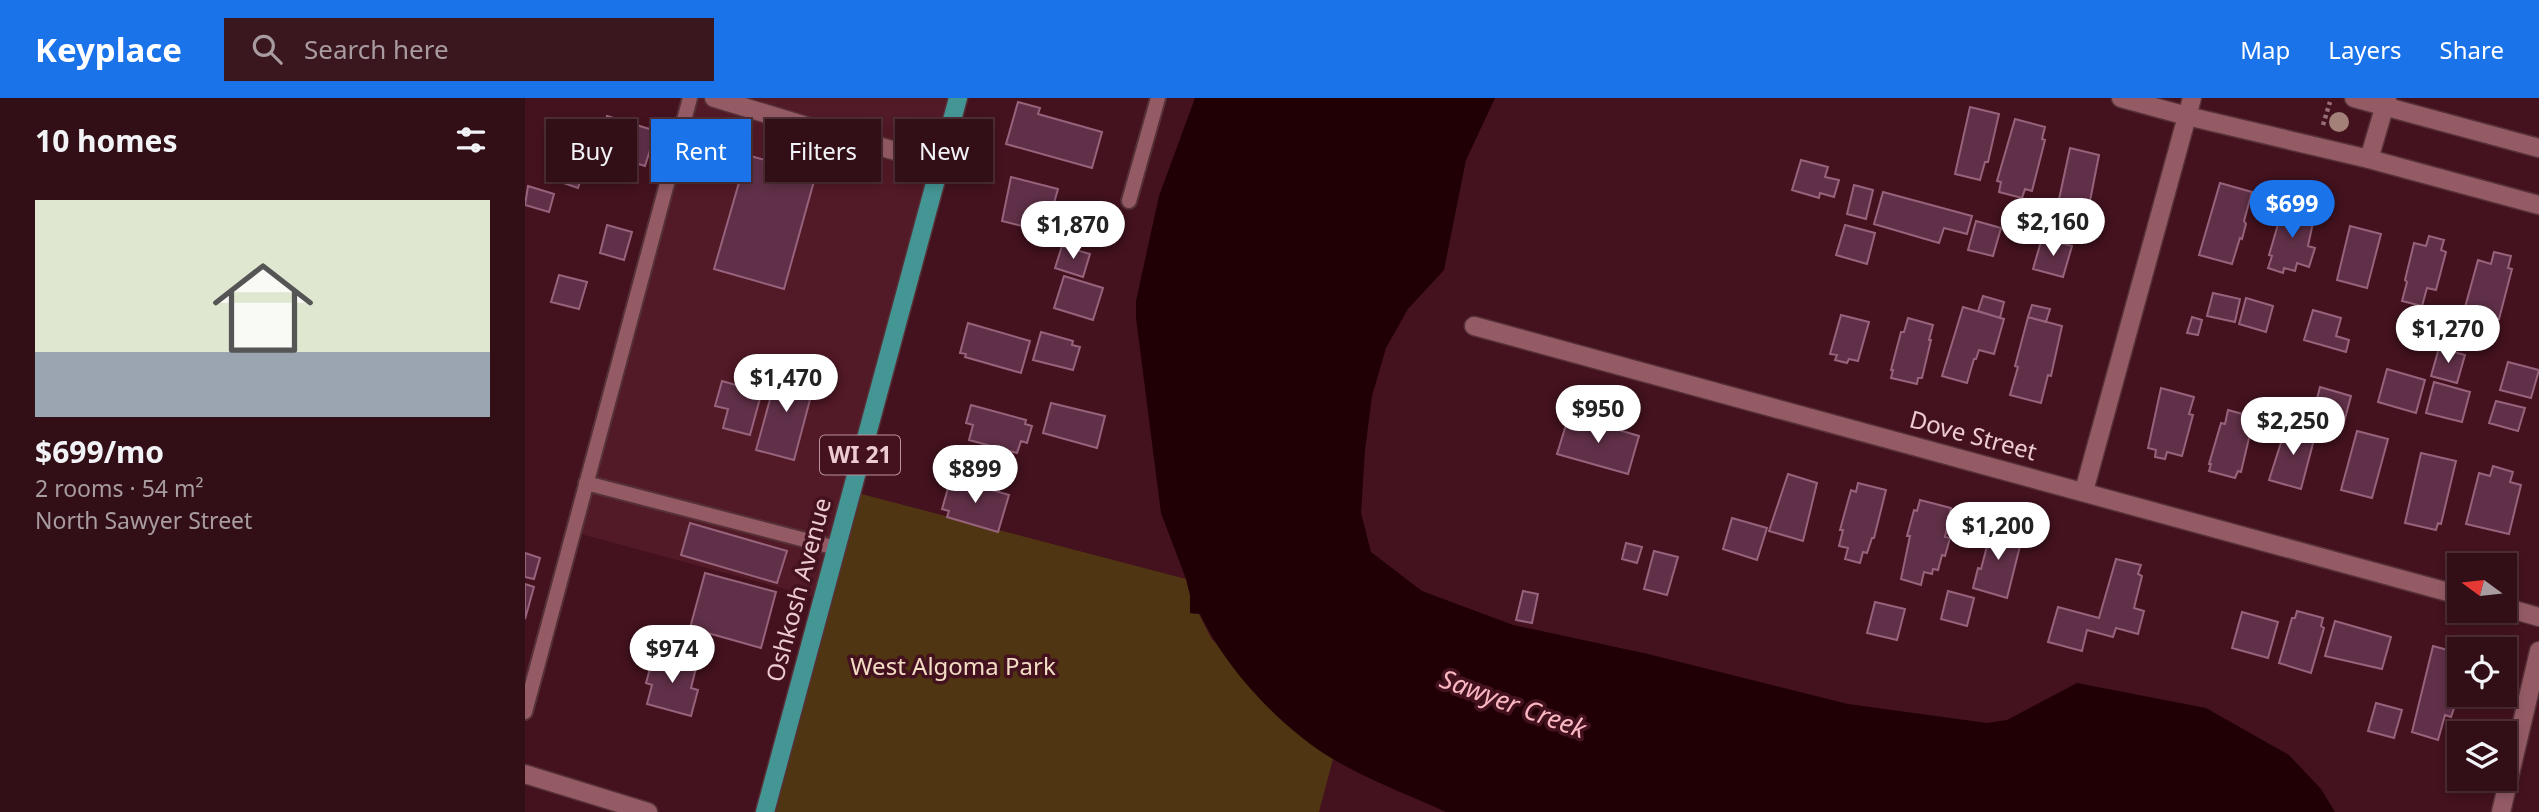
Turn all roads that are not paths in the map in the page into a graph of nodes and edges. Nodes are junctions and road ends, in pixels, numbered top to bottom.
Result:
1 (690, 98) edge
2 (714, 98) edge
3 (958, 98) edge
4 (1158, 98) edge
5 (2122, 98) edge
6 (2192, 98) edge
7 (2354, 98) edge
8 (2386, 102) edge
9 (2187, 116) junction
10 (952, 119) edge
11 (2539, 148) edge
12 (895, 151) edge
13 (2369, 159) junction
14 (935, 182) edge
15 (1129, 201) dead end
16 (2539, 205) edge
17 (1474, 326) dead end
18 (586, 483) junction
19 (2084, 491) junction
20 (835, 548) junction
21 (2447, 592) edge
22 (2517, 611) edge
23 (2539, 617) edge
24 (2539, 651) edge
25 (525, 712) edge
26 (525, 774) edge
27 (649, 812) edge
28 (765, 812) edge
29 (2501, 812) edge

1 - 18 lane
2 - 12 street
3 - 10 main road, Oshkosh Avenue / WI 21
4 - 15 lane
5 - 9 street
6 - 9 street
7 - 8 street
8 - 11 street
8 - 13 street
9 - 13 street
9 - 19 street
13 - 16 street
14 - 20 main road, Oshkosh Avenue / WI 21
17 - 19 street, Dove Street
18 - 20 lane
18 - 25 lane
19 - 21 street, Dove Street
20 - 28 main road, Oshkosh Avenue / WI 21
22 - 23 street
24 - 29 street
26 - 27 street

